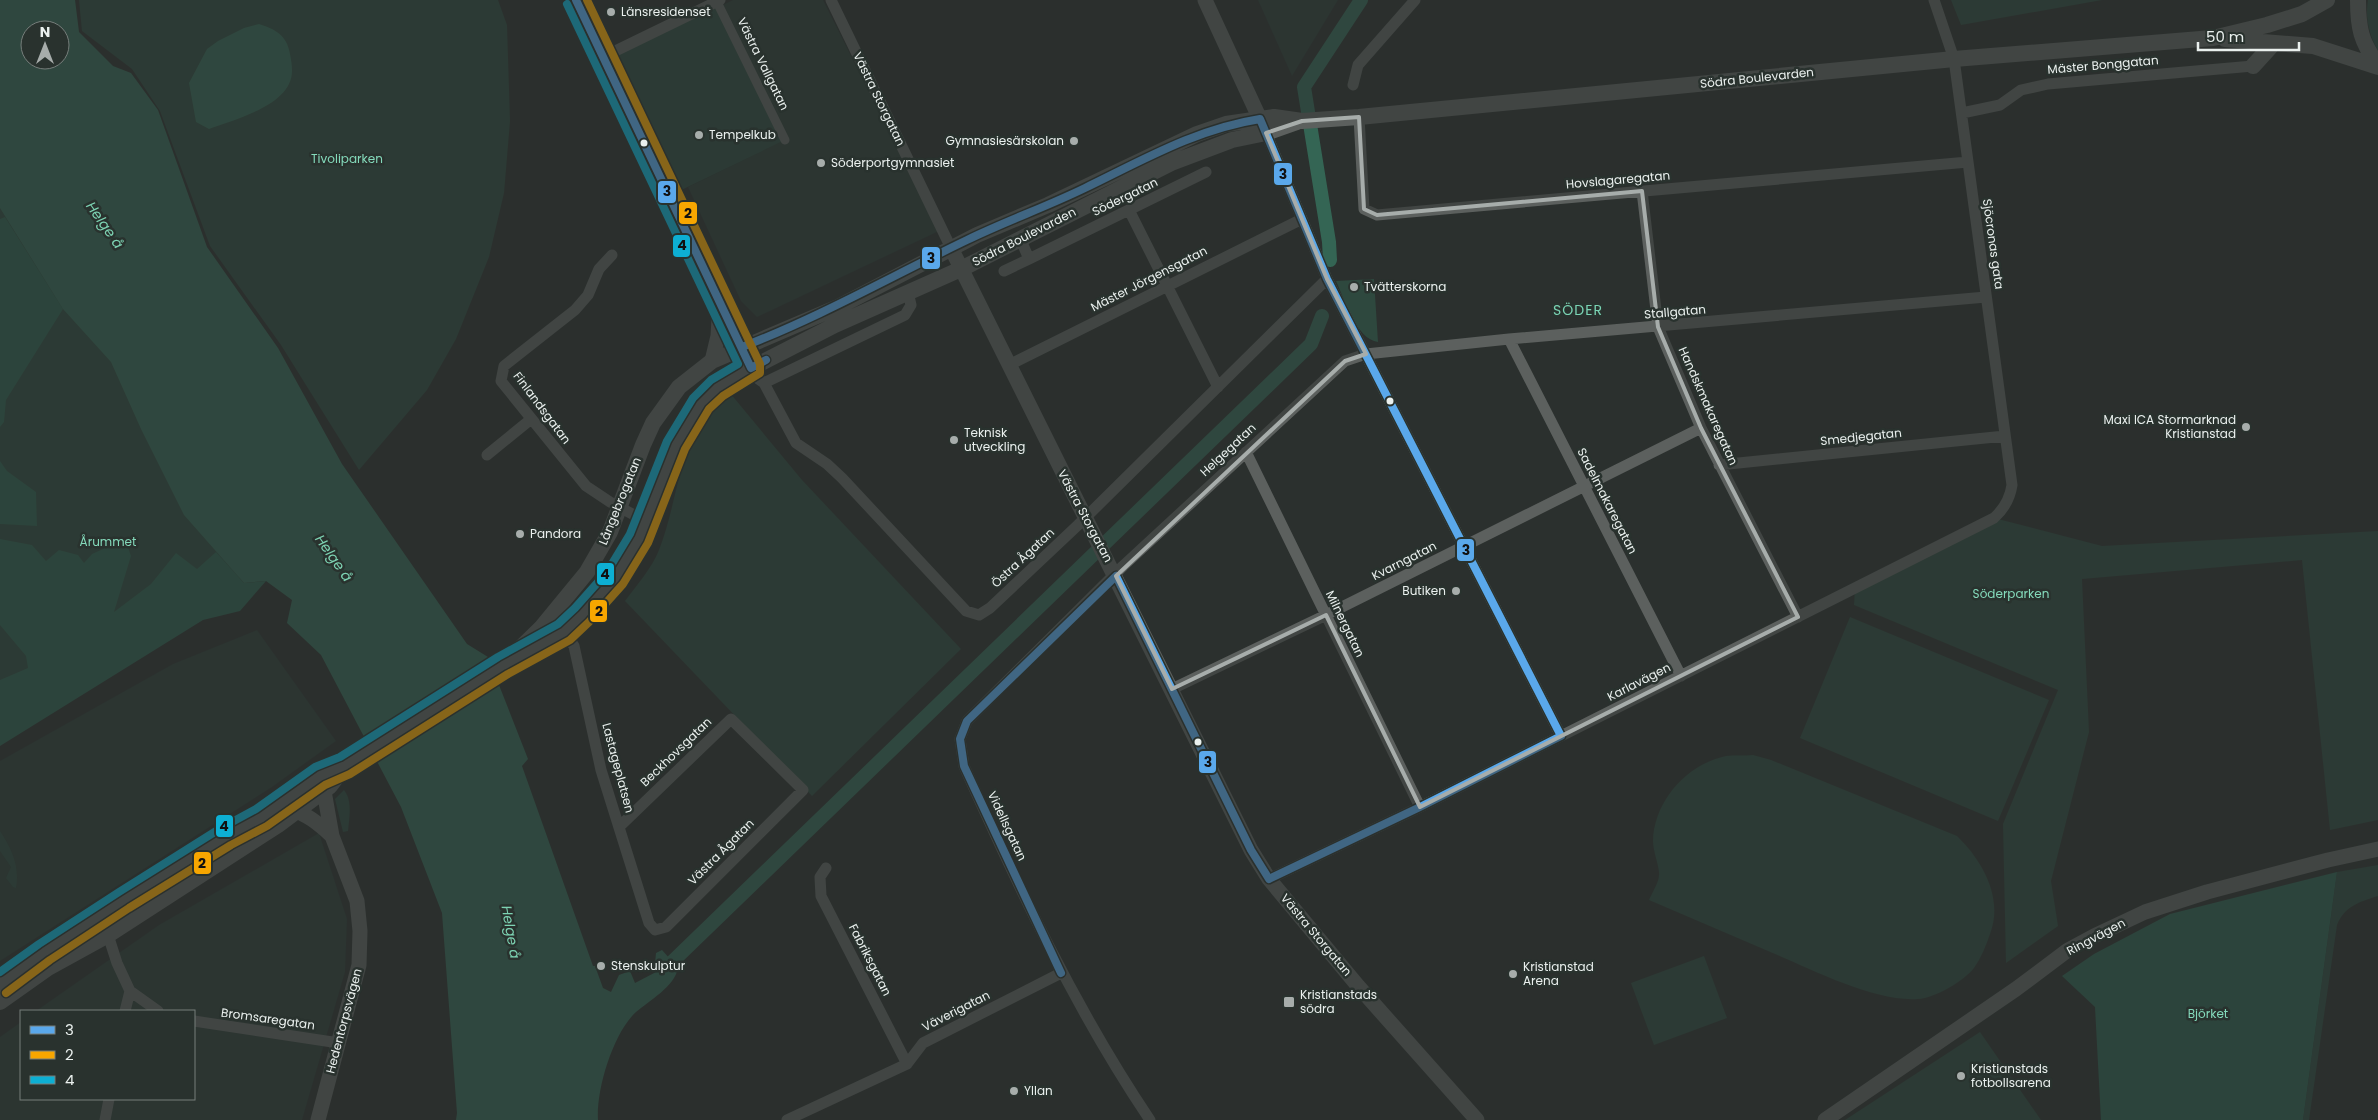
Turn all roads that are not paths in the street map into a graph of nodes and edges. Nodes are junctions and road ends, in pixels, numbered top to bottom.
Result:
1 (576, 0) edge
2 (831, 0) edge
3 (1205, 0) edge
4 (1415, 0) edge
5 (1934, 0) edge
6 (2327, 0) edge
7 (2358, 0) edge
8 (718, 1) edge
9 (2213, 38) junction
10 (2273, 44) junction
11 (603, 57) junction
12 (1954, 59) junction
13 (2253, 66) joint
14 (2378, 66) edge
15 (1353, 85) dead end
16 (1962, 113) junction
17 (1359, 117) junction
18 (1263, 126) junction
19 (784, 140) dead end
20 (1968, 162) junction
21 (1206, 172) dead end
22 (1642, 191) junction
23 (1129, 210) junction
24 (1302, 219) junction
25 (1020, 238) junction
26 (951, 248) junction
27 (612, 255) dead end
28 (1029, 258) junction
29 (961, 269) junction
30 (1004, 271) dead end
31 (1327, 279) junction
32 (1168, 286) junction
33 (908, 292) junction
34 (1986, 297) junction
35 (720, 300) junction
36 (1658, 327) junction
37 (1509, 339) junction
38 (742, 347) junction
39 (1366, 354) junction
40 (712, 362) junction
41 (1009, 365) junction
42 (751, 368) junction
43 (764, 383) junction
44 (1218, 387) junction
45 (530, 420) junction
46 (1701, 428) junction
47 (2005, 436) junction
48 (1246, 452) junction
49 (487, 455) dead end
50 (1719, 465) junction
51 (1584, 486) junction
52 (2010, 496) joint
53 (620, 507) junction
54 (647, 522) junction
55 (1088, 524) junction
56 (1464, 546) junction
57 (1113, 570) junction
58 (1326, 615) junction
59 (1798, 617) junction
60 (549, 618) junction
61 (564, 632) junction
62 (500, 667) junction
63 (1681, 676) junction
64 (1172, 689) junction
65 (731, 719) joint
66 (1562, 736) junction
67 (349, 763) junction
68 (324, 791) junction
69 (279, 806) junction
70 (1420, 807) junction
71 (297, 811) junction
72 (261, 818) junction
73 (619, 827) junction
74 (332, 836) junction
75 (2378, 849) edge
76 (826, 868) dead end
77 (1269, 879) junction
78 (655, 930) joint
79 (108, 936) junction
80 (1061, 973) junction
81 (0, 985) edge
82 (130, 991) junction
83 (0, 1002) edge
84 (125, 1010) edge
85 (157, 1010) edge
86 (195, 1021) edge
87 (339, 1043) junction
88 (906, 1064) junction
89 (109, 1100) edge
90 (105, 1120) edge
91 (318, 1120) edge
92 (787, 1120) edge
93 (1150, 1120) edge
94 (1477, 1120) edge
95 (1826, 1120) edge

1 - 11 street
2 - 26 street, Västra Storgatan
3 - 18 street
4 - 15 street
5 - 12 street, Sjöcronas gata
6 - 9 main road, Södra Boulevarden
7 - 14 main road
8 - 11 street
8 - 19 street, Västra Vallgatan
9 - 10 main road, Södra Boulevarden
9 - 12 main road, Södra Boulevarden
10 - 13 main road
10 - 14 main road, Södra Boulevarden
11 - 35 street
12 - 16 street, Sjöcronas gata
12 - 17 main road, Södra Boulevarden
13 - 16 street, Mäster Bonggatan
16 - 20 street, Sjöcronas gata
17 - 18 main road, Södra Boulevarden
17 - 22 street, Hovslagaregatan
18 - 24 street
18 - 25 main road, Södra Boulevarden
18 - 26 main road, Södra Boulevarden
20 - 22 street, Hovslagaregatan
20 - 34 street, Sjöcronas gata
21 - 23 street, Södergatan
22 - 36 street, Handskmakaregatan
23 - 28 street, Södergatan
23 - 32 street
24 - 31 street
24 - 32 street, Mäster Jörgensgatan
25 - 28 street
25 - 29 main road, Södra Boulevarden
26 - 29 street, Västra Storgatan
26 - 38 main road, Södra Boulevarden
27 - 45 street, Finlandsgatan
28 - 30 street, Södergatan
29 - 33 main road, Södra Boulevarden
29 - 41 street, Västra Storgatan
31 - 39 street
31 - 44 street, Östra Ågatan
32 - 41 street, Mäster Jörgensgatan
32 - 44 street
33 - 42 main road, Södra Boulevarden
33 - 43 street
34 - 36 street, Stallgatan
34 - 47 street, Sjöcronas gata
35 - 38 street
35 - 40 street
36 - 37 street, Stallgatan
36 - 46 street, Handskmakaregatan
37 - 39 street, Stallgatan
37 - 51 street, Sadelmakaregatan
38 - 40 main road, Långebrogatan
38 - 42 street
39 - 48 street, Helgegatan
39 - 56 street
40 - 53 main road, Långebrogatan
41 - 55 street, Västra Storgatan
42 - 43 street, Östra Ågatan
42 - 54 main road, Långebrogatan
43 - 55 street, Östra Ågatan
44 - 55 street, Östra Ågatan
45 - 49 street
45 - 53 street, Finlandsgatan
46 - 50 street, Handskmakaregatan
46 - 51 street, Kvarngatan
47 - 50 street, Smedjegatan
47 - 52 street, Sjöcronas gata
48 - 57 street, Helgegatan
48 - 58 street, Milnergatan
50 - 59 street, Handskmakaregatan
51 - 56 street, Kvarngatan
51 - 63 street, Sadelmakaregatan
52 - 59 street, Karlavägen
53 - 54 street, Finlandsgatan
53 - 60 main road, Långebrogatan
54 - 61 main road, Långebrogatan
55 - 57 street, Västra Storgatan
56 - 58 street, Kvarngatan
56 - 66 street
57 - 64 street, Västra Storgatan
57 - 80 street, Videllsgatan
58 - 64 street, Kvarngatan
58 - 70 street, Milnergatan
59 - 63 street, Karlavägen
60 - 61 street, Lastageplatsen
60 - 62 main road, Långebrogatan
61 - 62 main road, Långebrogatan
61 - 73 street, Lastageplatsen
62 - 67 main road, Långebrogatan
63 - 66 street, Karlavägen
64 - 77 street, Västra Storgatan
65 - 73 street, Beckhovsgatan
65 - 78 street, Västra Ågatan
66 - 70 street, Karlavägen
67 - 68 main road, Långebrogatan
67 - 69 main road, Långebrogatan
68 - 71 main road, Långebrogatan
68 - 74 street, Hedentorpsvägen
69 - 71 street, Hedentorpsvägen
69 - 72 main road, Långebrogatan
70 - 77 street, Karlavägen
71 - 74 street, Hedentorpsvägen
71 - 79 main road, Långebrogatan
72 - 79 street
72 - 81 main road, Långebrogatan
73 - 78 street, Lastageplatsen
74 - 87 street, Hedentorpsvägen
75 - 95 street, Ringvägen
76 - 88 street, Fabriksgatan
77 - 94 street, Västra Storgatan
79 - 82 street
79 - 83 main road, Långebrogatan
80 - 88 street, Väverigatan
80 - 93 street, Videllsgatan
82 - 84 street
82 - 85 street
86 - 87 street, Bromsaregatan
87 - 91 street, Hedentorpsvägen
88 - 92 street, Väverigatan
89 - 90 street

